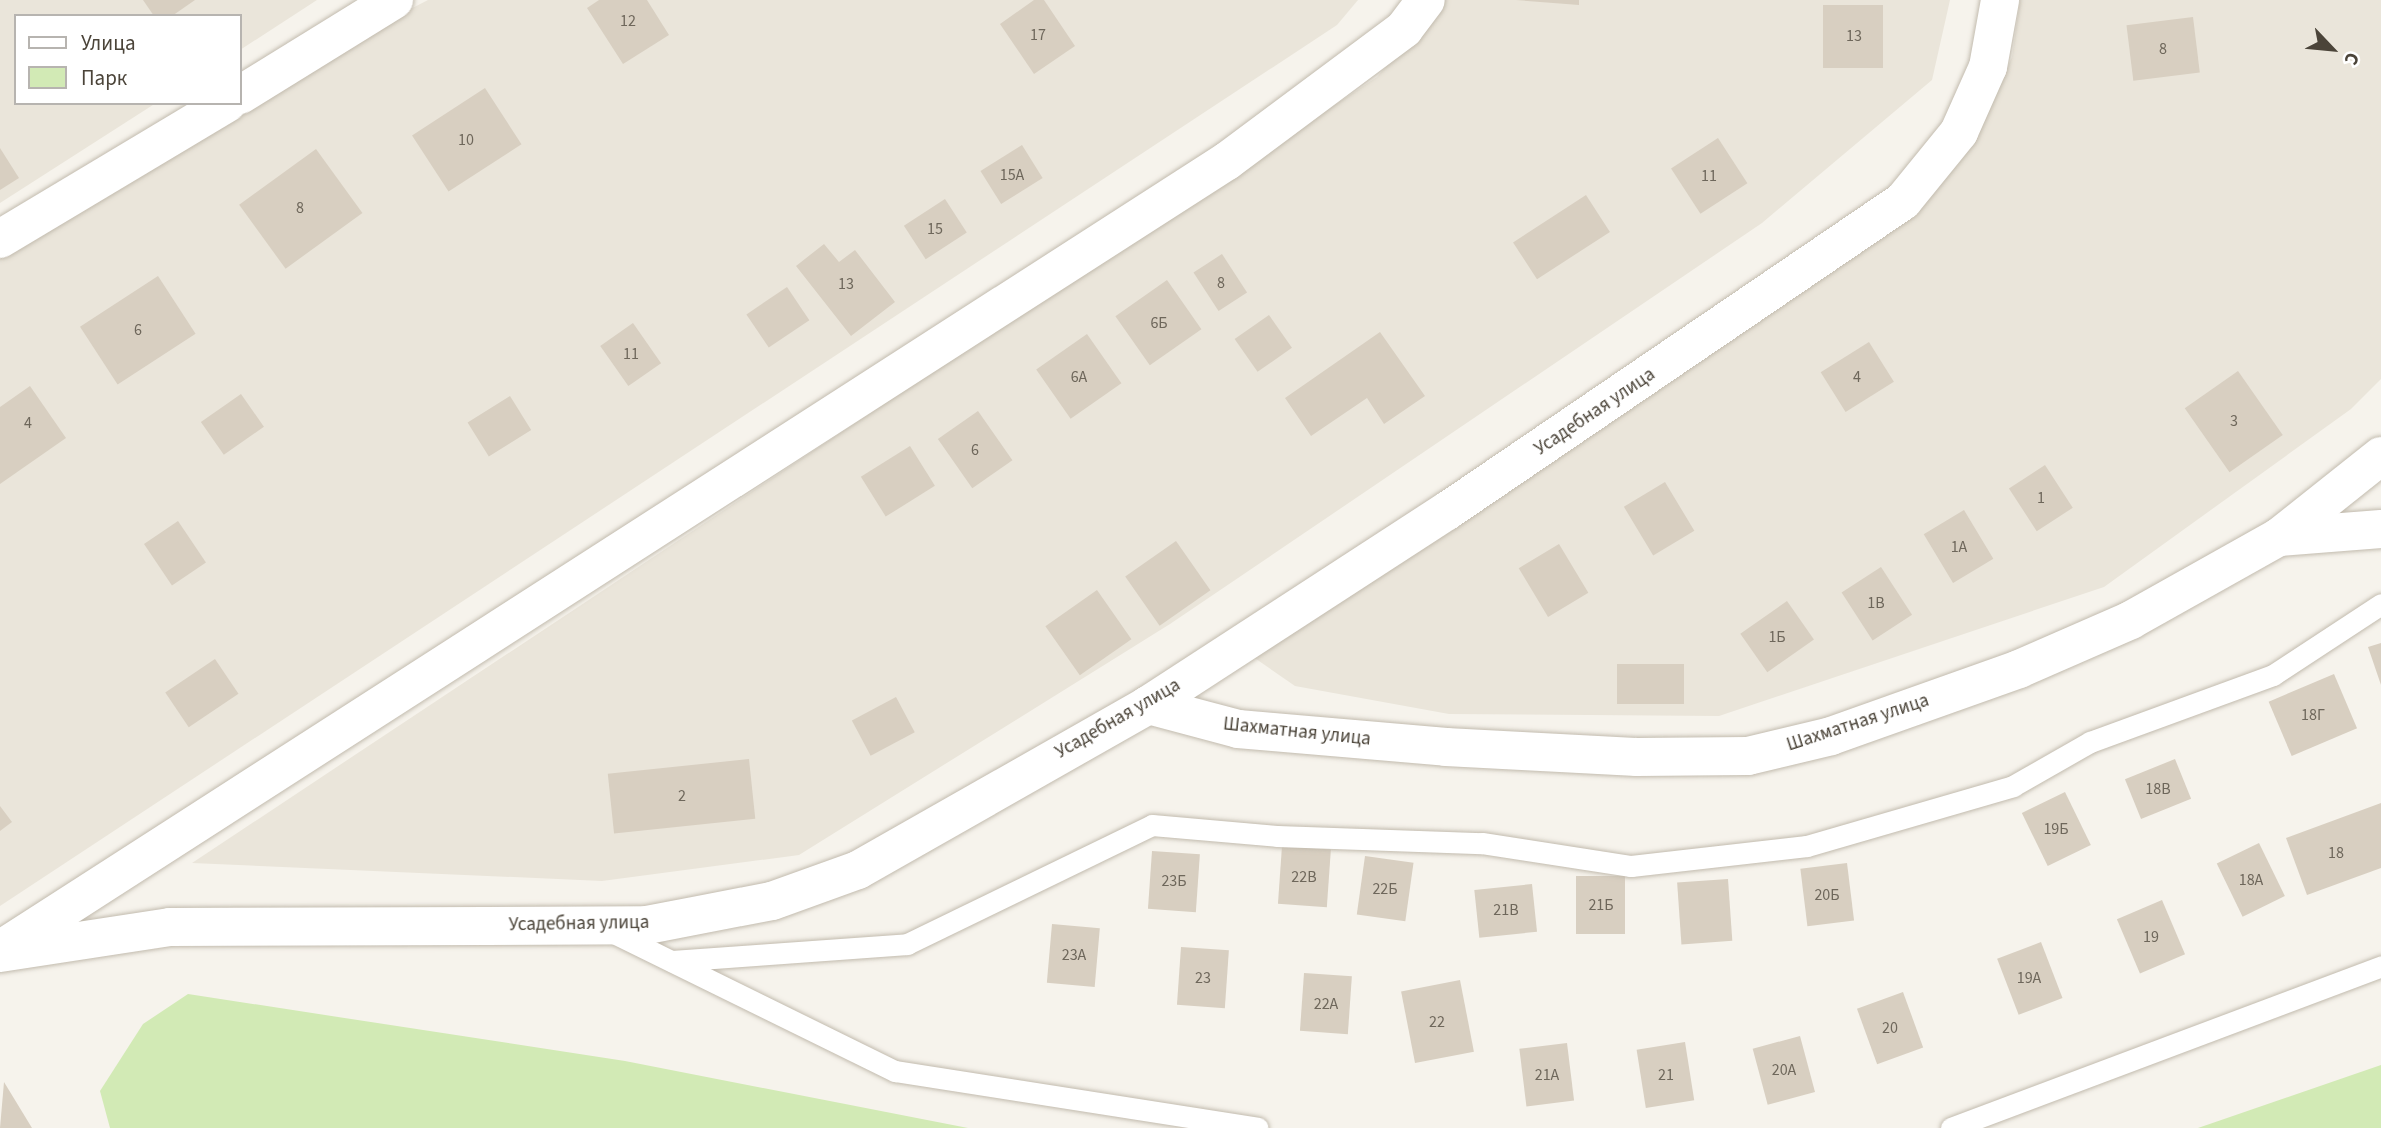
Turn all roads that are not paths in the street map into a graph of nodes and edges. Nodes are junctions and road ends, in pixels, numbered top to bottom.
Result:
1 (394, 0) edge
2 (1426, 0) edge
3 (2000, 0) edge
4 (242, 94) edge
5 (224, 105) edge
6 (0, 239) edge
7 (2381, 456) edge
8 (2381, 529) edge
9 (2278, 537) junction
10 (2381, 604) edge
11 (1148, 705) junction
12 (598, 926) junction
13 (0, 951) edge
14 (672, 961) junction
15 (2381, 966) edge
16 (1258, 1128) edge
17 (1951, 1128) edge

1 - 4 street
2 - 13 street
3 - 11 street, Усадебная улица
5 - 6 street
7 - 9 street, Шахматная улица
8 - 9 street
9 - 11 street, Шахматная улица
10 - 14 lane
11 - 12 street, Усадебная улица
12 - 13 street, Усадебная улица
12 - 14 lane
14 - 16 lane
15 - 17 lane

